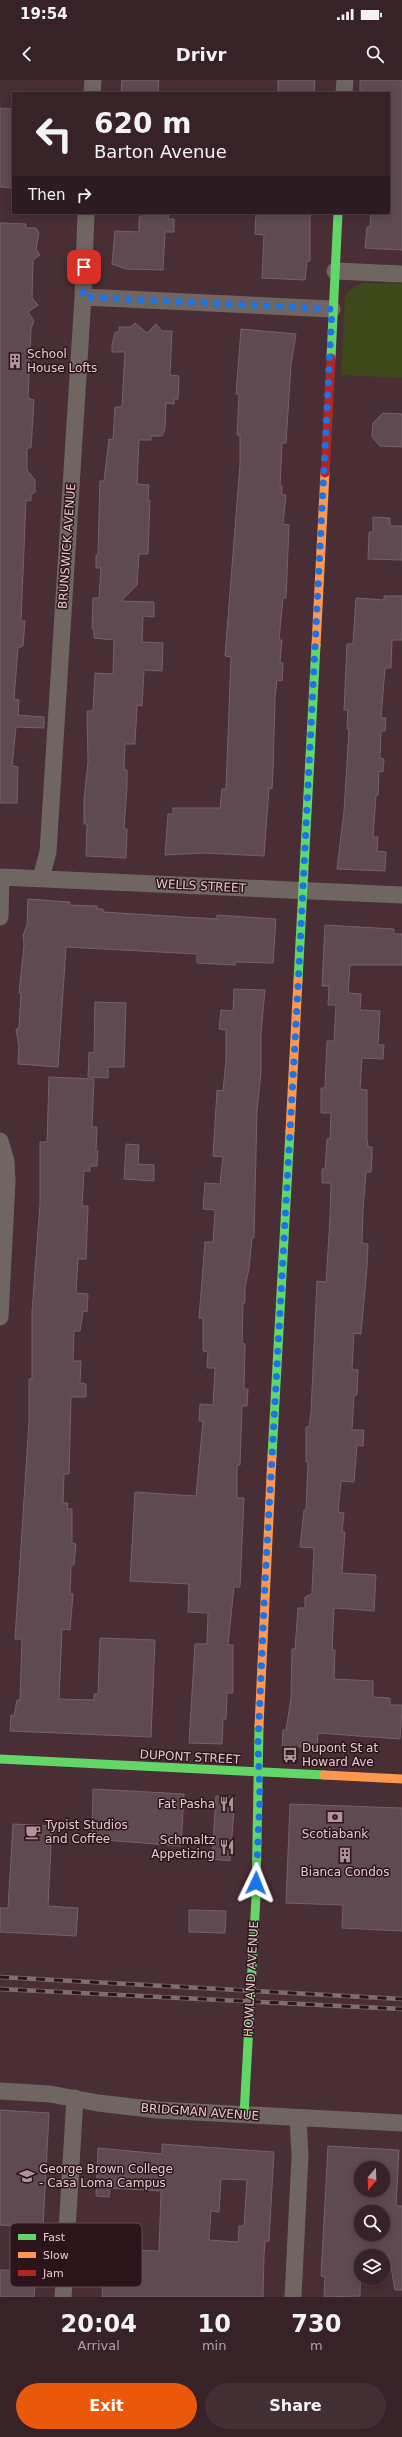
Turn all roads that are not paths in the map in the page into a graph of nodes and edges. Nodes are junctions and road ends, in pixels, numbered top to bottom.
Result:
1 (93, 80) edge
2 (345, 80) edge
3 (92, 92) edge
4 (344, 92) edge
5 (86, 214) edge
6 (338, 214) edge
7 (334, 271) junction
8 (402, 274) edge
9 (83, 297) junction
10 (332, 309) junction
11 (0, 877) edge
12 (41, 878) junction
13 (303, 891) junction
14 (402, 895) edge
15 (0, 917) edge
16 (0, 1141) edge
17 (0, 1317) edge
18 (0, 1759) edge
19 (258, 1773) junction
20 (402, 1778) edge
21 (0, 2091) edge
22 (76, 2098) junction
23 (244, 2115) junction
24 (298, 2118) junction
25 (402, 2123) edge
26 (68, 2223) edge
27 (64, 2287) edge
28 (63, 2297) edge
29 (293, 2297) edge

1 - 3 street
2 - 4 street
5 - 9 street, BRUNSWICK AVENUE
6 - 7 street, HOWLAND AVENUE
7 - 8 street
7 - 10 street, HOWLAND AVENUE
9 - 10 street
9 - 12 street, BRUNSWICK AVENUE
10 - 13 street, HOWLAND AVENUE
11 - 12 street, WELLS STREET
11 - 15 street
12 - 13 street, WELLS STREET
13 - 14 street, WELLS STREET
13 - 19 street, HOWLAND AVENUE
16 - 17 street
18 - 19 street, DUPONT STREET
19 - 20 street, DUPONT STREET
19 - 23 street, HOWLAND AVENUE
21 - 22 street, BRIDGMAN AVENUE
22 - 23 street, BRIDGMAN AVENUE
22 - 26 street
23 - 24 street, BRIDGMAN AVENUE
24 - 25 street, BRIDGMAN AVENUE
24 - 29 street
27 - 28 street

